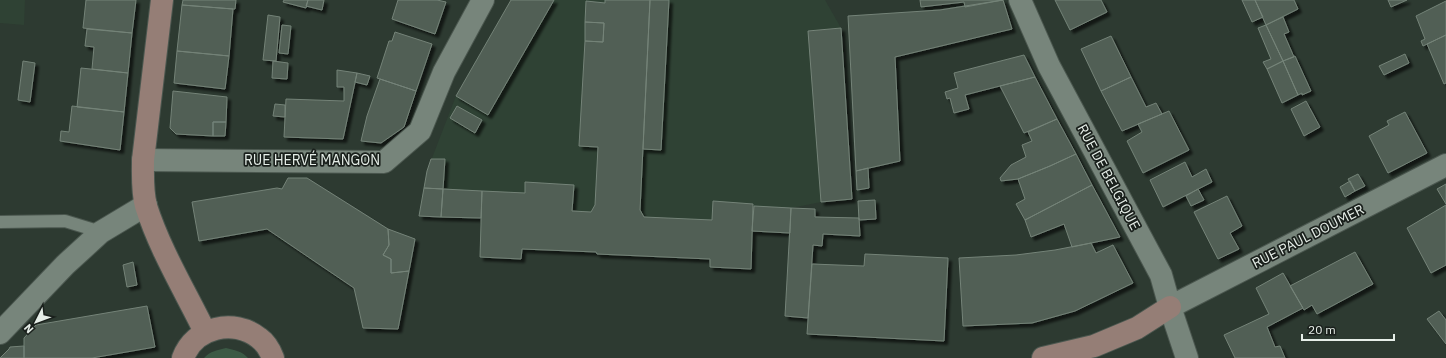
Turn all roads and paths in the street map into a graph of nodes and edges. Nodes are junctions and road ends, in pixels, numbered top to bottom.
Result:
1 (162, 0) edge
2 (483, 0) edge
3 (1020, 0) edge
4 (143, 160) junction
5 (1446, 165) edge
6 (146, 205) junction
7 (0, 222) edge
8 (101, 232) junction
9 (1170, 307) junction
10 (205, 332) junction
11 (0, 333) edge
12 (183, 358) edge
13 (273, 358) edge
14 (1043, 358) edge
15 (1186, 358) edge

1 - 4 street
2 - 4 street, RUE HERVÉ MANGON
3 - 9 street, RUE DE BELGIQUE
4 - 6 street
5 - 9 street, RUE PAUL DOUMER
6 - 8 street
6 - 10 street
7 - 8 lane
8 - 11 street
9 - 14 street
9 - 15 street, RUE DE BELGIQUE
10 - 12 street
10 - 13 street

